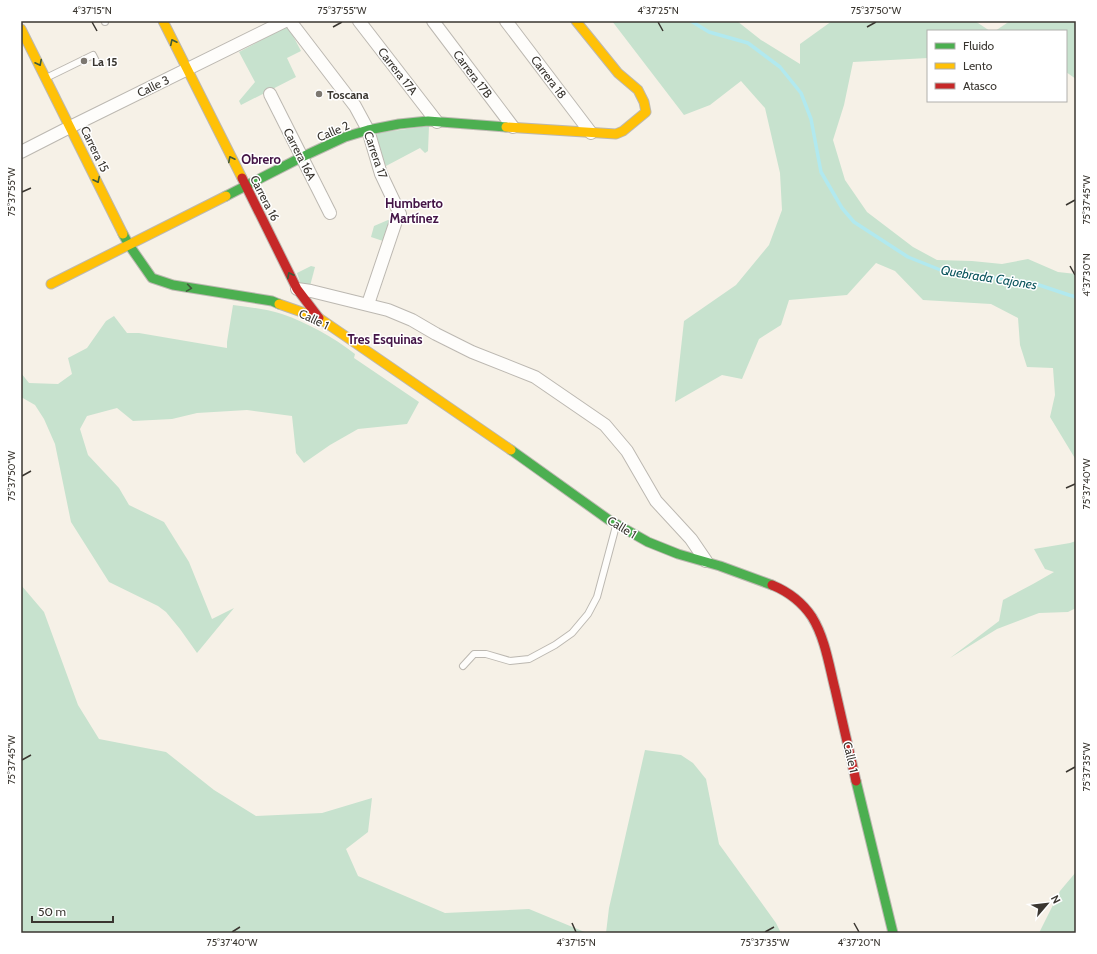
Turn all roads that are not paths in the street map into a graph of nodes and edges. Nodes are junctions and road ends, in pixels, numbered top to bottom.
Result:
1 (163, 21) edge
2 (286, 21) edge
3 (291, 21) edge
4 (359, 21) edge
5 (433, 21) edge
6 (506, 21) edge
7 (576, 21) edge
8 (21, 29) edge
9 (96, 60) dead end
10 (186, 70) junction
11 (46, 78) junction
12 (270, 94) dead end
13 (437, 122) junction
14 (70, 126) junction
15 (513, 127) junction
16 (368, 130) junction
17 (591, 133) junction
18 (21, 152) edge
19 (302, 157) junction
20 (245, 186) junction
21 (330, 214) dead end
22 (129, 245) junction
23 (152, 278) joint
24 (51, 284) dead end
25 (297, 289) junction
26 (368, 304) junction
27 (319, 318) junction
28 (617, 525) junction
29 (706, 562) junction
30 (463, 666) dead end
31 (893, 933) edge

10 -> 1 street, Carrera 16
2 - 10 street, Calle 3
3 - 16 street, Carrera 17
4 - 13 street, Carrera 17A
5 - 15 street, Carrera 17B
6 - 17 street, Carrera 18
7 - 17 street, Calle 2
8 -> 11 street, Carrera 15
9 - 11 lane
10 - 14 street, Calle 3
20 -> 10 street, Carrera 16
11 - 14 street, Carrera 15
12 - 19 street, Carrera 16A
13 - 15 street, Calle 2
13 - 16 street, Calle 2
14 - 18 street, Calle 3
14 -> 22 street, Carrera 15
15 - 17 street, Calle 2
16 - 19 street, Calle 2
16 - 26 street, Carrera 17
19 - 20 street, Calle 2
19 - 21 street, Carrera 16A
20 - 22 street, Calle 2
25 -> 20 street, Carrera 16
22 - 23 street, Carrera 15
22 - 24 street, Calle 2
23 -> 27 street, Calle 1
25 - 26 street, Calle 1
25 - 27 street, Carrera 16
26 - 29 street, Calle 1
27 - 28 street, Calle 1
28 - 29 street, Calle 1
28 - 30 lane
29 - 31 street, Calle 1

